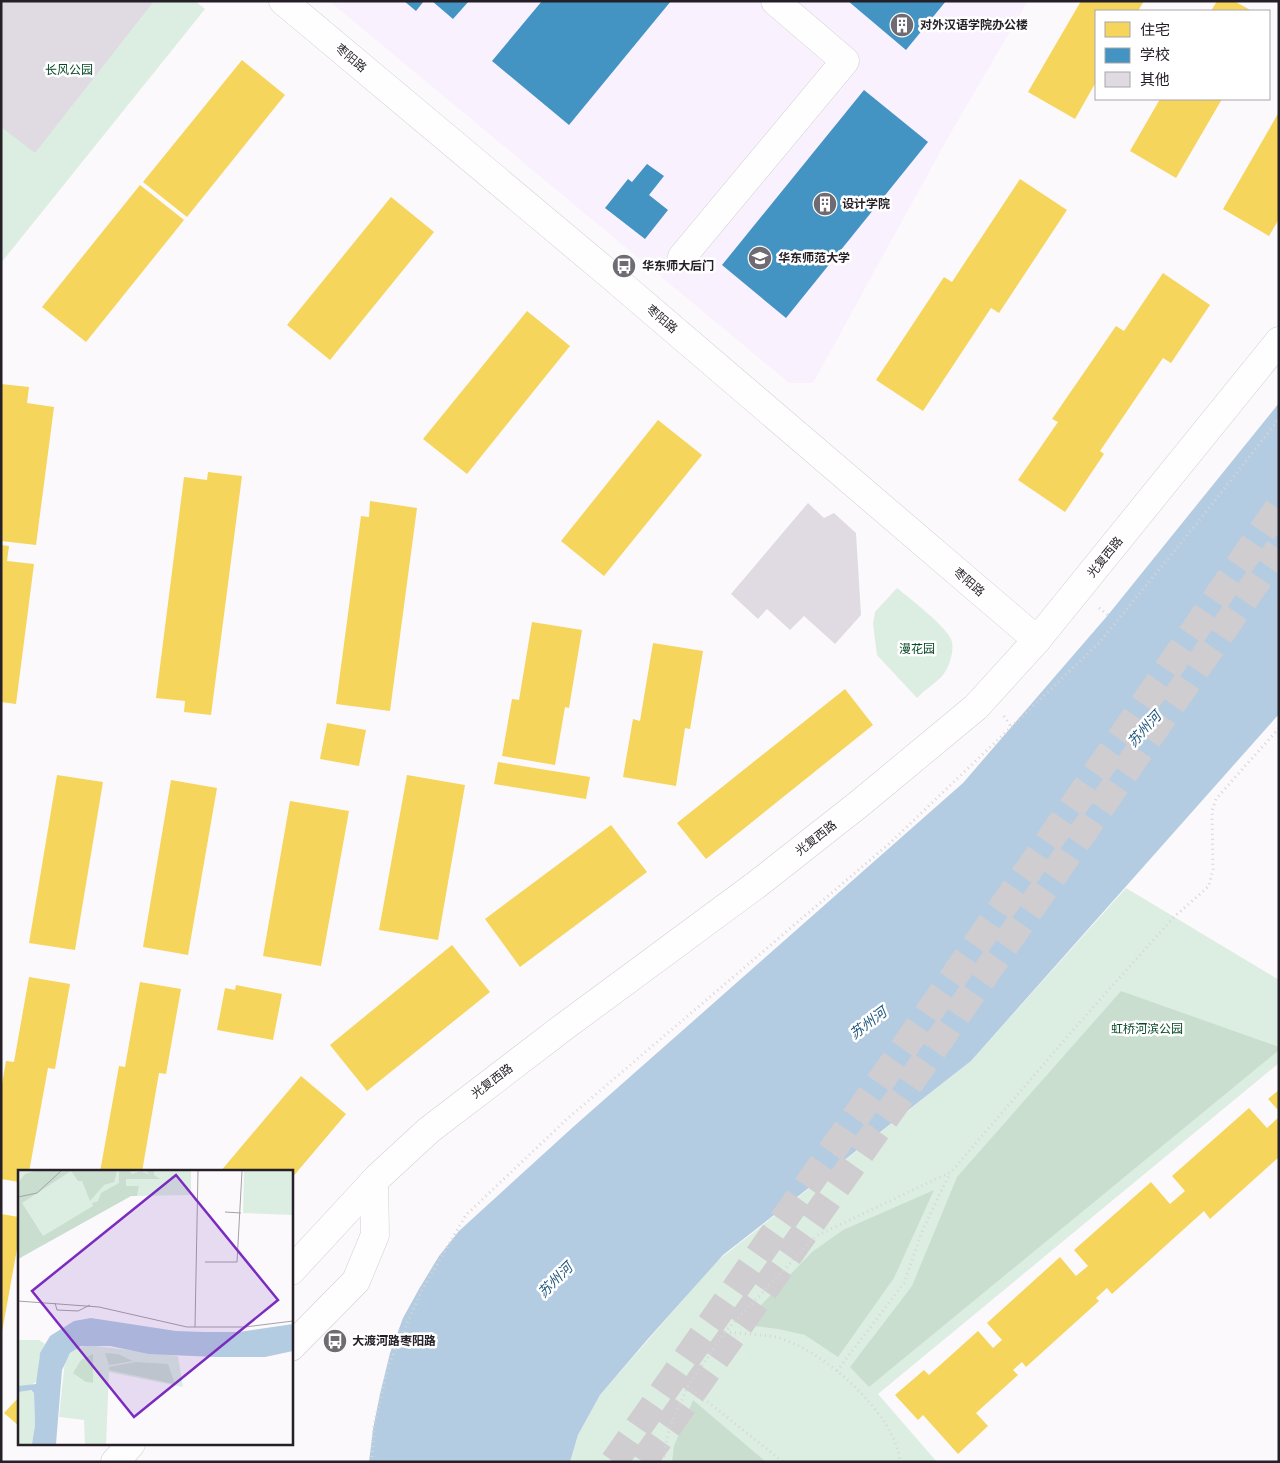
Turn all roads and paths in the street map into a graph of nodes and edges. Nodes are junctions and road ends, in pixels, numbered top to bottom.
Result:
1 (282, 1) edge
2 (775, 1) edge
3 (682, 257) dead end
4 (1279, 341) edge
5 (1279, 419) edge
6 (1037, 640) junction
7 (1279, 728) edge
8 (951, 1172) junction
9 (374, 1181) junction
10 (292, 1270) edge
11 (726, 1332) junction
12 (292, 1347) edge
13 (837, 1371) junction
14 (688, 1386) junction
15 (129, 1446) edge
16 (115, 1462) edge
17 (372, 1462) edge
18 (663, 1462) edge
19 (783, 1462) edge
20 (900, 1462) edge

1 - 6 street, 枣阳路
2 - 3 street
4 - 6 street, 光复西路
5 - 17 path
6 - 9 street, 光复西路
7 - 8 path
8 - 11 path
8 - 13 path
9 - 10 street, 光复西路
9 - 12 street
11 - 13 path
11 - 14 path
13 - 20 path
14 - 18 path
14 - 19 path
15 - 16 street

